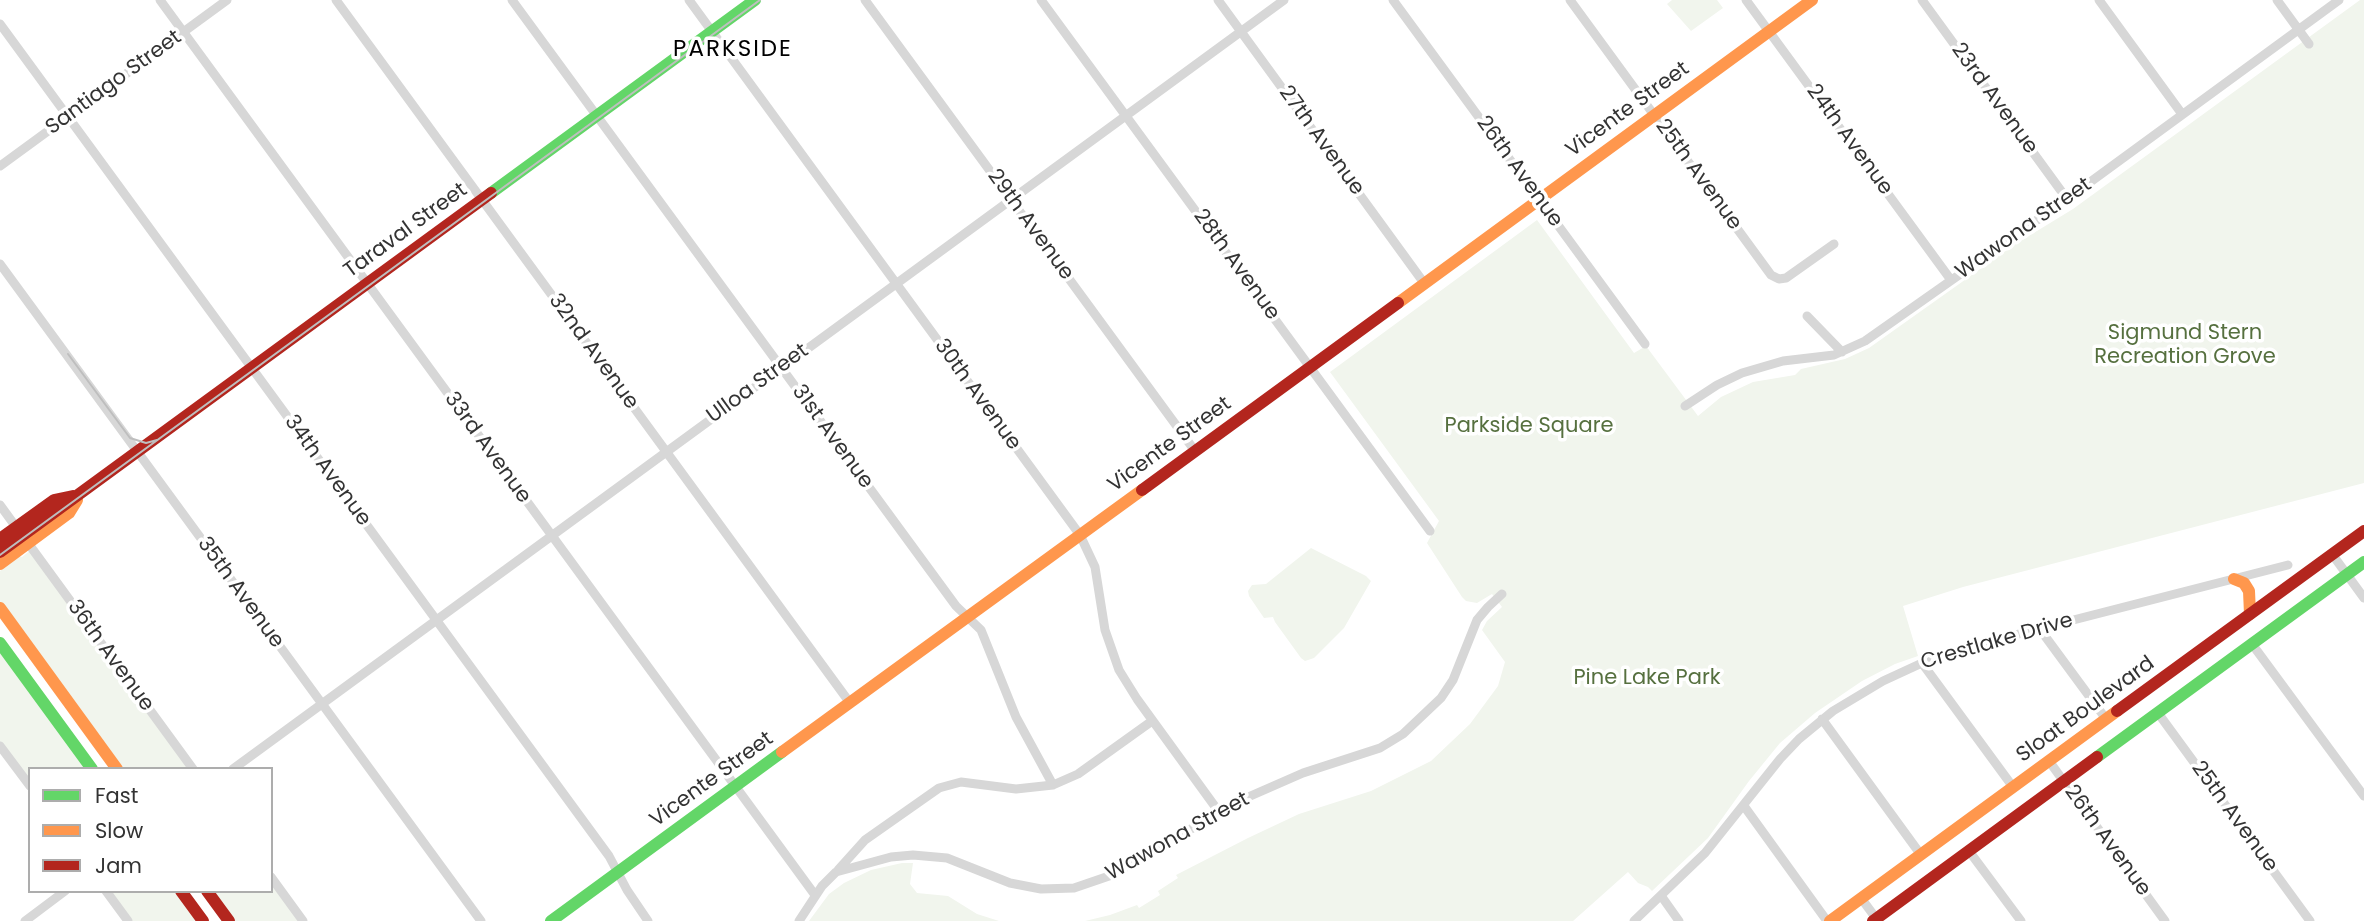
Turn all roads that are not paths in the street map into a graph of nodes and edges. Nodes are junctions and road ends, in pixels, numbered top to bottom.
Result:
1 (160, 0) edge
2 (227, 0) edge
3 (336, 0) edge
4 (512, 0) edge
5 (689, 0) edge
6 (755, 0) edge
7 (865, 0) edge
8 (1041, 0) edge
9 (1217, 0) edge
10 (1284, 0) edge
11 (1393, 0) edge
12 (1570, 0) edge
13 (1746, 0) edge
14 (1812, 0) edge
15 (1922, 0) edge
16 (2099, 0) edge
17 (2277, 0) edge
18 (2339, 0) edge
19 (0, 24) edge
20 (2299, 29) junction
21 (1769, 31) junction
22 (183, 32) junction
23 (712, 32) junction
24 (1241, 32) junction
25 (2309, 44) dead end
26 (2182, 114) junction
27 (1654, 115) junction
28 (597, 116) junction
29 (1126, 116) junction
30 (68, 117) junction
31 (0, 166) edge
32 (1539, 199) junction
33 (2067, 199) junction
34 (482, 200) junction
35 (1011, 200) junction
36 (1834, 244) dead end
37 (0, 264) edge
38 (1951, 280) junction
39 (1424, 283) junction
40 (367, 284) junction
41 (896, 284) junction
42 (1807, 316) dead end
43 (1645, 344) dead end
44 (1842, 352) junction
45 (1310, 367) junction
46 (252, 368) junction
47 (781, 368) junction
48 (1685, 406) dead end
49 (1195, 451) junction
50 (137, 452) junction
51 (666, 452) junction
52 (80, 494) junction
53 (0, 505) edge
54 (16, 527) junction
55 (1430, 531) dead end
56 (2364, 531) edge
57 (1080, 535) junction
58 (551, 536) junction
59 (0, 539) edge
60 (28, 543) junction
61 (0, 552) edge
62 (2332, 554) junction
63 (2364, 562) edge
64 (0, 564) edge
65 (2288, 565) dead end
66 (2347, 574) junction
67 (2234, 579) junction
68 (1503, 594) dead end
69 (2364, 598) edge
70 (0, 608) edge
71 (2250, 614) junction
72 (967, 617) junction
73 (436, 620) junction
74 (2039, 628) junction
75 (0, 643) edge
76 (2252, 644) junction
77 (1922, 663) junction
78 (850, 703) junction
79 (322, 704) junction
80 (2158, 713) junction
81 (1822, 719) junction
82 (2106, 719) junction
83 (1152, 721) junction
84 (0, 746) edge
85 (2049, 761) junction
86 (91, 767) edge
87 (116, 767) edge
88 (192, 767) edge
89 (236, 767) edge
90 (2063, 782) junction
91 (28, 783) edge
92 (1052, 785) junction
93 (735, 787) junction
94 (2013, 787) junction
95 (2364, 796) edge
96 (1744, 807) junction
97 (1219, 812) junction
98 (1969, 851) junction
99 (1921, 855) junction
100 (618, 872) junction
101 (836, 872) junction
102 (273, 880) edge
103 (62, 893) edge
104 (107, 893) edge
105 (182, 893) edge
106 (208, 893) edge
107 (815, 895) junction
108 (1662, 897) junction
109 (1861, 898) junction
110 (1876, 920) edge
111 (25, 921) edge
112 (128, 921) edge
113 (203, 921) edge
114 (229, 921) edge
115 (303, 921) edge
116 (481, 921) edge
117 (551, 921) edge
118 (648, 921) edge
119 (799, 921) edge
120 (1634, 921) edge
121 (1679, 921) edge
122 (1829, 921) edge
123 (2021, 921) edge
124 (2165, 921) edge
125 (2311, 921) edge

1 - 22 street, 33rd Avenue
2 - 22 street, Santiago Street
3 - 34 street, 32nd Avenue
4 - 28 street, 31st Avenue
5 - 23 street, 30th Avenue
6 - 23 street, Taraval Street
7 - 35 street, 29th Avenue
8 - 29 street, 28th Avenue
9 - 24 street, 27th Avenue
10 - 24 street, Ulloa Street
11 - 32 street, 26th Avenue
12 - 27 street, 25th Avenue
13 - 21 street, 24th Avenue
14 - 21 street, Vicente Street
15 - 33 street, 23rd Avenue
16 - 26 street
17 - 20 street
18 - 20 street, Wawona Street
19 - 30 street, 34th Avenue
20 - 25 street
20 - 26 street, Wawona Street
21 - 27 street, Vicente Street
21 - 38 street, 24th Avenue
22 - 30 street, Santiago Street
22 - 40 street, 33rd Avenue
23 - 28 street, Taraval Street
23 - 41 street, 30th Avenue
24 - 29 street, Ulloa Street
24 - 39 street, 27th Avenue
26 - 33 street, Wawona Street
27 - 32 street, Vicente Street
27 - 36 street, 25th Avenue
28 - 34 street, Taraval Street
28 - 47 street, 31st Avenue
29 - 35 street, Ulloa Street
29 - 45 street, 28th Avenue
30 - 31 street, Santiago Street
30 - 46 street, 34th Avenue
32 - 39 street, Vicente Street
32 - 43 street, 26th Avenue
33 - 38 street, Wawona Street
34 - 40 street, Taraval Street
34 - 51 street, 32nd Avenue
35 - 41 street, Ulloa Street
35 - 49 street, 29th Avenue
37 - 50 street, 35th Avenue
38 - 44 street, Wawona Street
39 - 45 street, Vicente Street
40 - 46 street, Taraval Street
40 - 58 street, 33rd Avenue
41 - 47 street, Ulloa Street
41 - 57 street, 30th Avenue
42 - 44 street
44 - 48 street, Wawona Street
45 - 49 street, Vicente Street
45 - 55 street, 28th Avenue
46 - 50 street, Taraval Street
46 - 73 street, 34th Avenue
47 - 51 street, Ulloa Street
47 - 72 street, 31st Avenue
49 - 57 street, Vicente Street
50 - 52 street, Taraval Street
50 - 79 street, 35th Avenue
51 - 58 street, Ulloa Street
51 - 78 street, 32nd Avenue
52 - 54 street, Taraval Street
52 - 60 street, Taraval Street
52 - 61 street, Taraval Street
53 - 54 street
54 - 59 street, Taraval Street
56 - 62 street, Sloat Boulevard
57 - 72 street, Vicente Street
57 - 83 street, 30th Avenue
58 - 73 street, Ulloa Street
58 - 93 street, 33rd Avenue
60 - 64 street, Taraval Street
60 - 88 street, 36th Avenue
62 - 66 street
62 - 71 street, Sloat Boulevard
63 - 66 street
65 - 67 street, Crestlake Drive
66 - 69 street
66 - 76 street
67 - 71 street
67 - 74 street, Crestlake Drive
68 - 97 street, Wawona Street
70 - 87 street
71 - 82 street, Sloat Boulevard
72 - 78 street, Vicente Street
72 - 92 street, 31st Avenue
73 - 79 street, Ulloa Street
73 - 100 street, 34th Avenue
74 - 77 street, Crestlake Drive
74 - 82 street
75 - 86 street
76 - 80 street
76 - 95 street
77 - 81 street, Crestlake Drive
77 - 94 street
78 - 93 street, Vicente Street
79 - 89 street, Ulloa Street
79 - 116 street, 35th Avenue
80 - 90 street
80 - 125 street, 25th Avenue
81 - 96 street, Crestlake Drive
81 - 99 street
82 - 85 street, Sloat Boulevard
83 - 92 street
83 - 97 street, 30th Avenue
84 - 91 street
85 - 90 street, 26th Avenue
85 - 94 street, Sloat Boulevard
90 - 98 street
90 - 124 street, 26th Avenue
92 - 101 street
93 - 100 street, Vicente Street
93 - 107 street, 33rd Avenue
94 - 99 street, Sloat Boulevard
96 - 108 street, Crestlake Drive
96 - 122 street
97 - 101 street, Wawona Street
98 - 110 street
98 - 123 street
99 - 109 street, Sloat Boulevard
100 - 117 street, Vicente Street
100 - 118 street, 34th Avenue
101 - 107 street
102 - 115 street
103 - 111 street
104 - 112 street
105 - 113 street
106 - 114 street
107 - 119 street
108 - 120 street, Crestlake Drive
108 - 121 street
109 - 110 street
109 - 122 street, Sloat Boulevard

